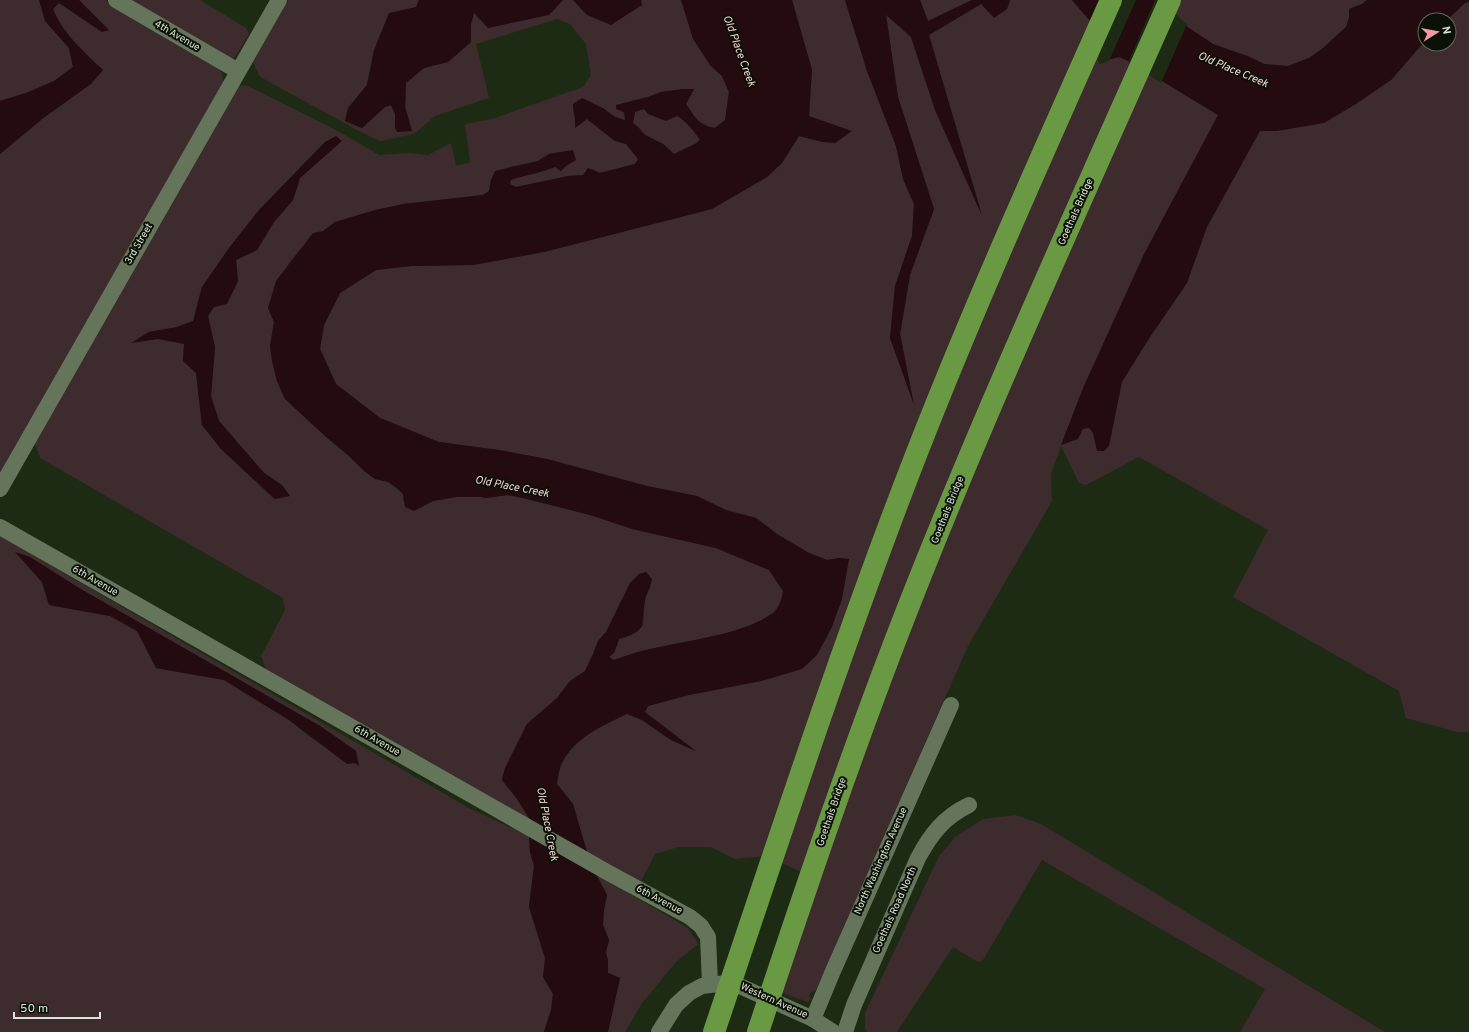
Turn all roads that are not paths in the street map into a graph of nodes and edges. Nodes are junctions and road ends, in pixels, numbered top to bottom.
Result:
1 (116, 0) edge
2 (279, 0) edge
3 (1111, 0) edge
4 (1170, 0) edge
5 (238, 71) junction
6 (0, 489) edge
7 (0, 527) edge
8 (951, 705) dead end
9 (969, 805) dead end
10 (710, 984) junction
11 (813, 1019) junction
12 (659, 1032) edge
13 (714, 1032) edge
14 (758, 1032) edge
15 (834, 1032) edge
16 (845, 1032) edge

1 - 5 street, 4th Avenue
2 - 5 street, 3rd Street
3 - 13 highway
4 - 14 highway, Goethals Bridge
5 - 6 street, 3rd Street
7 - 10 street, 6th Avenue
8 - 11 street, North Washington Avenue
9 - 16 street, Goethals Road North
10 - 11 street, Western Avenue
10 - 12 street
11 - 15 street, Western Avenue

